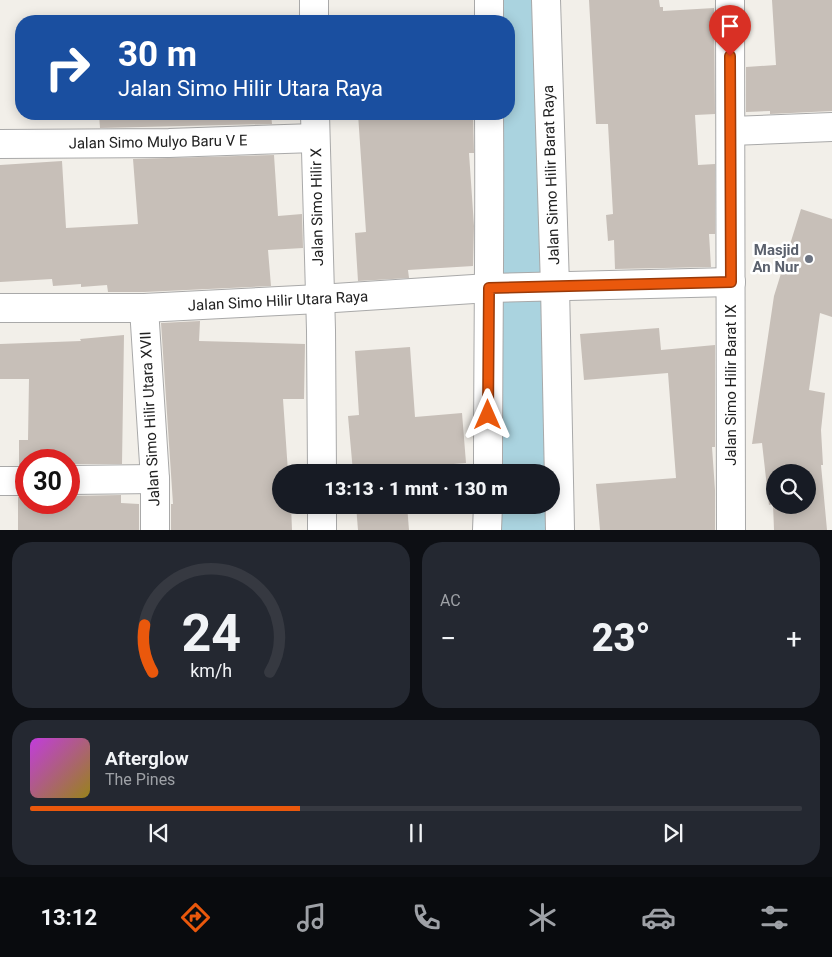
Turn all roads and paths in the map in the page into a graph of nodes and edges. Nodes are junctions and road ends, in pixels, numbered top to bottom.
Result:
1 (314, 0) edge
2 (489, 0) edge
3 (546, 0) edge
4 (730, 0) edge
5 (314, 15) edge
6 (489, 15) edge
7 (489, 120) edge
8 (315, 126) edge
9 (832, 127) edge
10 (731, 131) junction
11 (0, 144) edge
12 (731, 282) junction
13 (548, 286) junction
14 (496, 288) junction
15 (319, 299) junction
16 (0, 308) edge
17 (144, 308) junction
18 (322, 464) edge
19 (488, 464) edge
20 (155, 479) junction
21 (80, 480) edge
22 (0, 481) edge
23 (15, 481) edge
24 (322, 514) edge
25 (488, 514) edge
26 (156, 530) edge
27 (322, 530) edge
28 (488, 530) edge
29 (560, 530) edge
30 (731, 530) edge

1 - 5 street
2 - 6 street
3 - 13 street, Jalan Simo Hilir Barat Raya
4 - 10 street, Jalan Simo Hilir Barat IX
7 - 14 street
8 - 11 street, Jalan Simo Mulyo Baru V E
8 - 15 street, Jalan Simo Hilir X
9 - 10 street
10 - 12 street, Jalan Simo Hilir Barat IX
12 - 13 street, Jalan Simo Hilir Utara Raya
12 - 30 street, Jalan Simo Hilir Barat IX
13 - 14 street, Jalan Simo Hilir Utara Raya
13 - 29 street, Jalan Simo Hilir Barat Raya
14 - 15 street, Jalan Simo Hilir Utara Raya
14 - 19 street
15 - 17 street, Jalan Simo Hilir Utara Raya
15 - 18 street, Jalan Simo Hilir X
16 - 17 street, Jalan Simo Hilir Utara Raya
17 - 20 street, Jalan Simo Hilir Utara XVII
20 - 21 street
20 - 26 street, Jalan Simo Hilir Utara XVII
22 - 23 street
24 - 27 street
25 - 28 street

